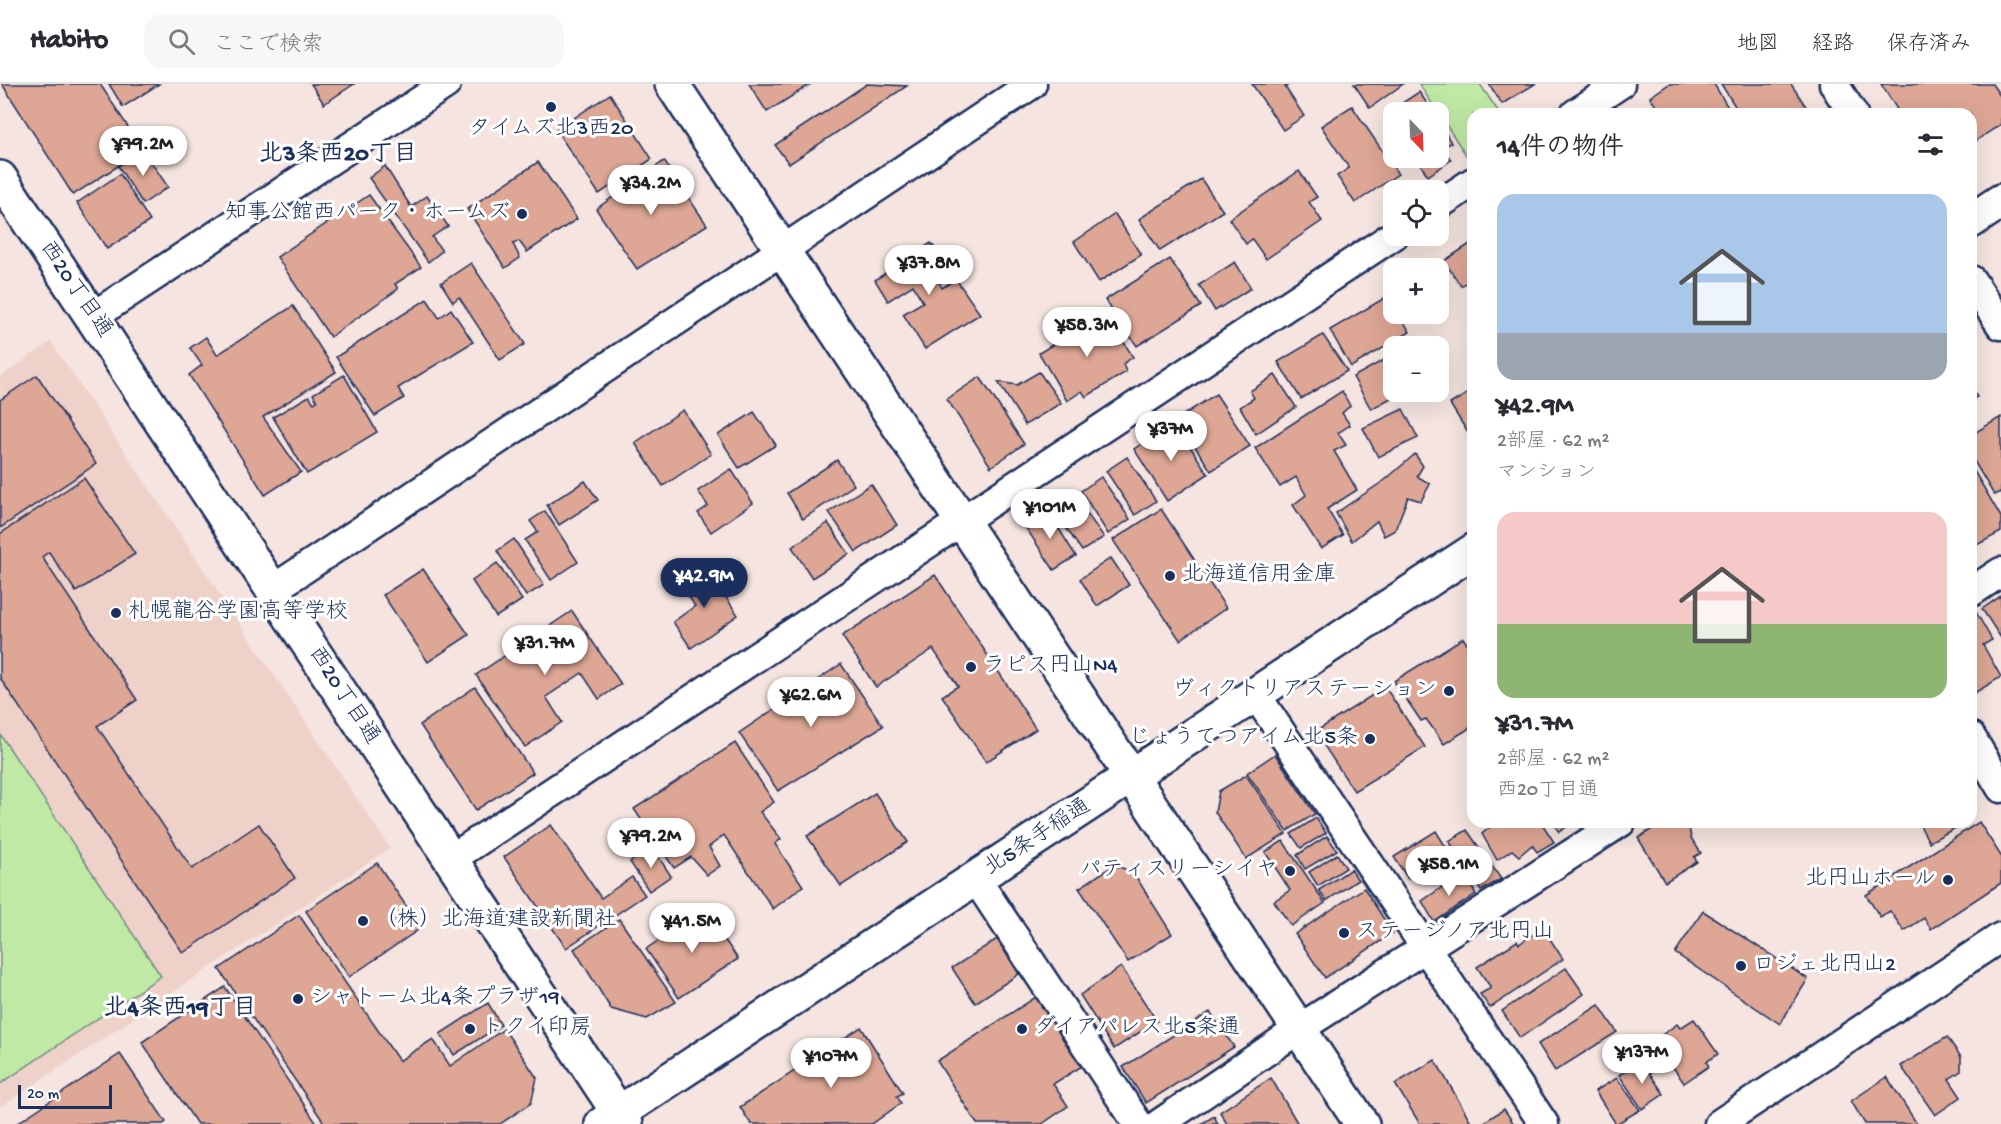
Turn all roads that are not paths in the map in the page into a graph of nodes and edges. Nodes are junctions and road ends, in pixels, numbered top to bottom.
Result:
1 (446, 84) edge
2 (672, 84) edge
3 (1032, 84) edge
4 (1620, 84) edge
5 (1834, 84) edge
6 (1584, 108) edge
7 (1849, 108) edge
8 (0, 178) edge
9 (1467, 186) edge
10 (1449, 198) edge
11 (2001, 201) edge
12 (1977, 217) edge
13 (1383, 242) edge
14 (782, 250) junction
15 (1977, 289) edge
16 (92, 317) junction
17 (2001, 325) edge
18 (963, 521) junction
19 (1467, 555) edge
20 (2001, 572) edge
21 (1977, 588) edge
22 (272, 590) junction
23 (1256, 695) junction
24 (1977, 747) edge
25 (1133, 776) junction
26 (2001, 788) edge
27 (1612, 828) edge
28 (451, 859) junction
29 (976, 879) junction
30 (2001, 937) edge
31 (1427, 949) junction
32 (1299, 1029) junction
33 (616, 1120) edge
34 (1137, 1124) edge
35 (1159, 1124) edge
36 (1362, 1124) edge
37 (1544, 1124) edge
38 (1719, 1124) edge

1 - 16 street
2 - 14 street
3 - 14 street
4 - 6 street
5 - 7 street
8 - 16 street, 西20丁目通
9 - 10 street
11 - 12 street
13 - 18 street
14 - 18 street
14 - 22 street
15 - 17 street
16 - 22 street, 西20丁目通
18 - 25 street
18 - 28 street
19 - 23 street, 北5条手稲通
20 - 21 street
22 - 28 street, 西20丁目通
23 - 25 street, 北5条手稲通
23 - 31 street
24 - 26 street
25 - 29 street, 北5条手稲通
25 - 32 street
27 - 31 street
28 - 33 street, 西20丁目通
29 - 33 street, 北5条手稲通
29 - 34 street
30 - 38 street
31 - 32 street
31 - 37 street
32 - 35 street
32 - 36 street

